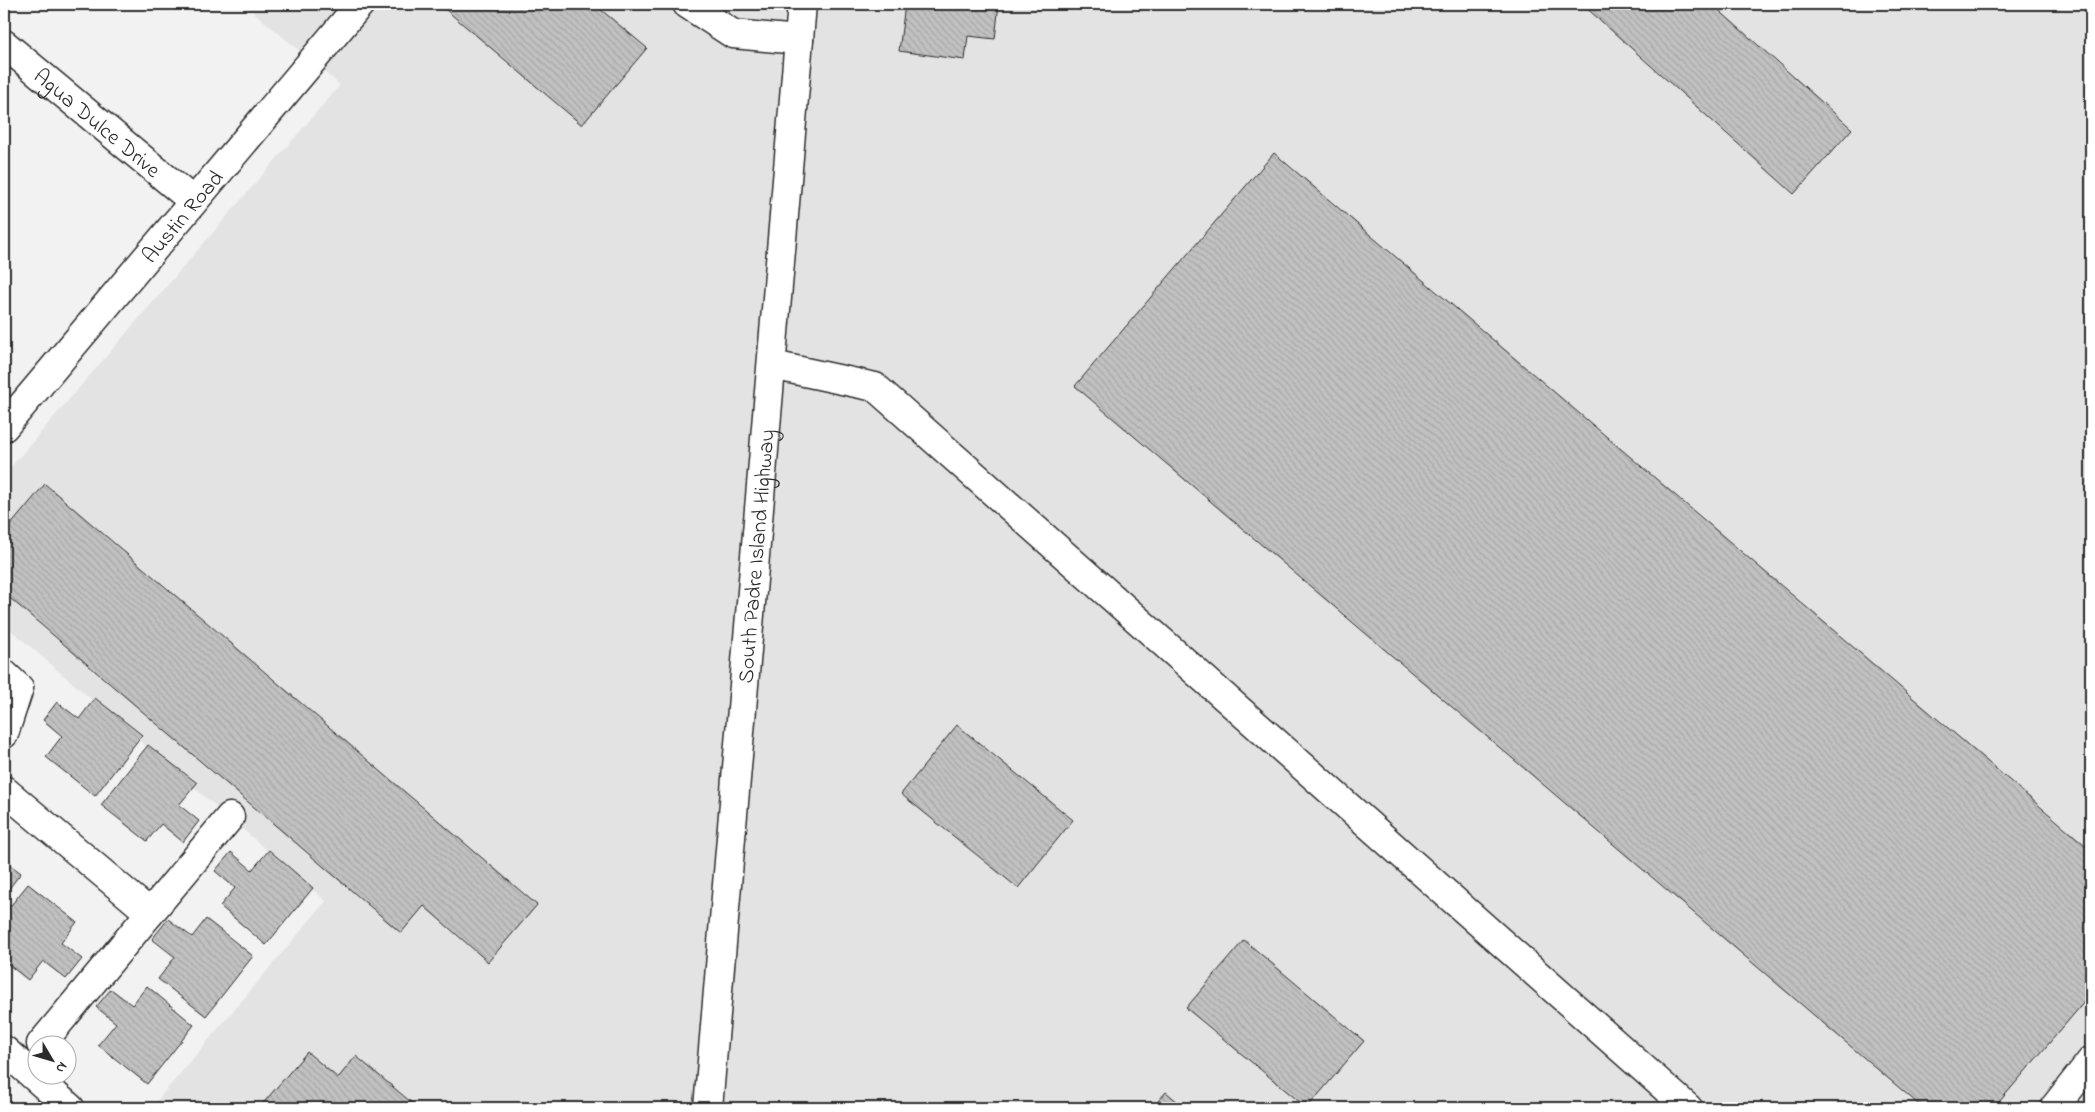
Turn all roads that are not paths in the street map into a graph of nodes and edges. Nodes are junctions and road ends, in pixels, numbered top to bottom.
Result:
1 (360, 4) edge
2 (687, 4) edge
3 (802, 4) edge
4 (799, 40) junction
5 (4, 44) edge
6 (193, 201) junction
7 (772, 365) junction
8 (4, 427) edge
9 (4, 674) edge
10 (4, 734) edge
11 (4, 790) edge
12 (230, 817) dead end
13 (150, 913) junction
14 (48, 1034) edge
15 (21, 1055) edge
16 (2091, 1061) edge
17 (70, 1108) edge
18 (708, 1108) edge
19 (1688, 1108) edge
20 (2054, 1108) edge

1 - 6 main road, Austin Road
2 - 4 main road
3 - 4 main road, South Padre Island Highway
4 - 7 main road, South Padre Island Highway
5 - 6 main road, Agua Dulce Drive
6 - 8 main road, Austin Road
7 - 18 main road, South Padre Island Highway
7 - 19 main road
9 - 10 main road
11 - 13 main road
12 - 13 main road
13 - 14 main road
15 - 17 main road
16 - 20 main road

